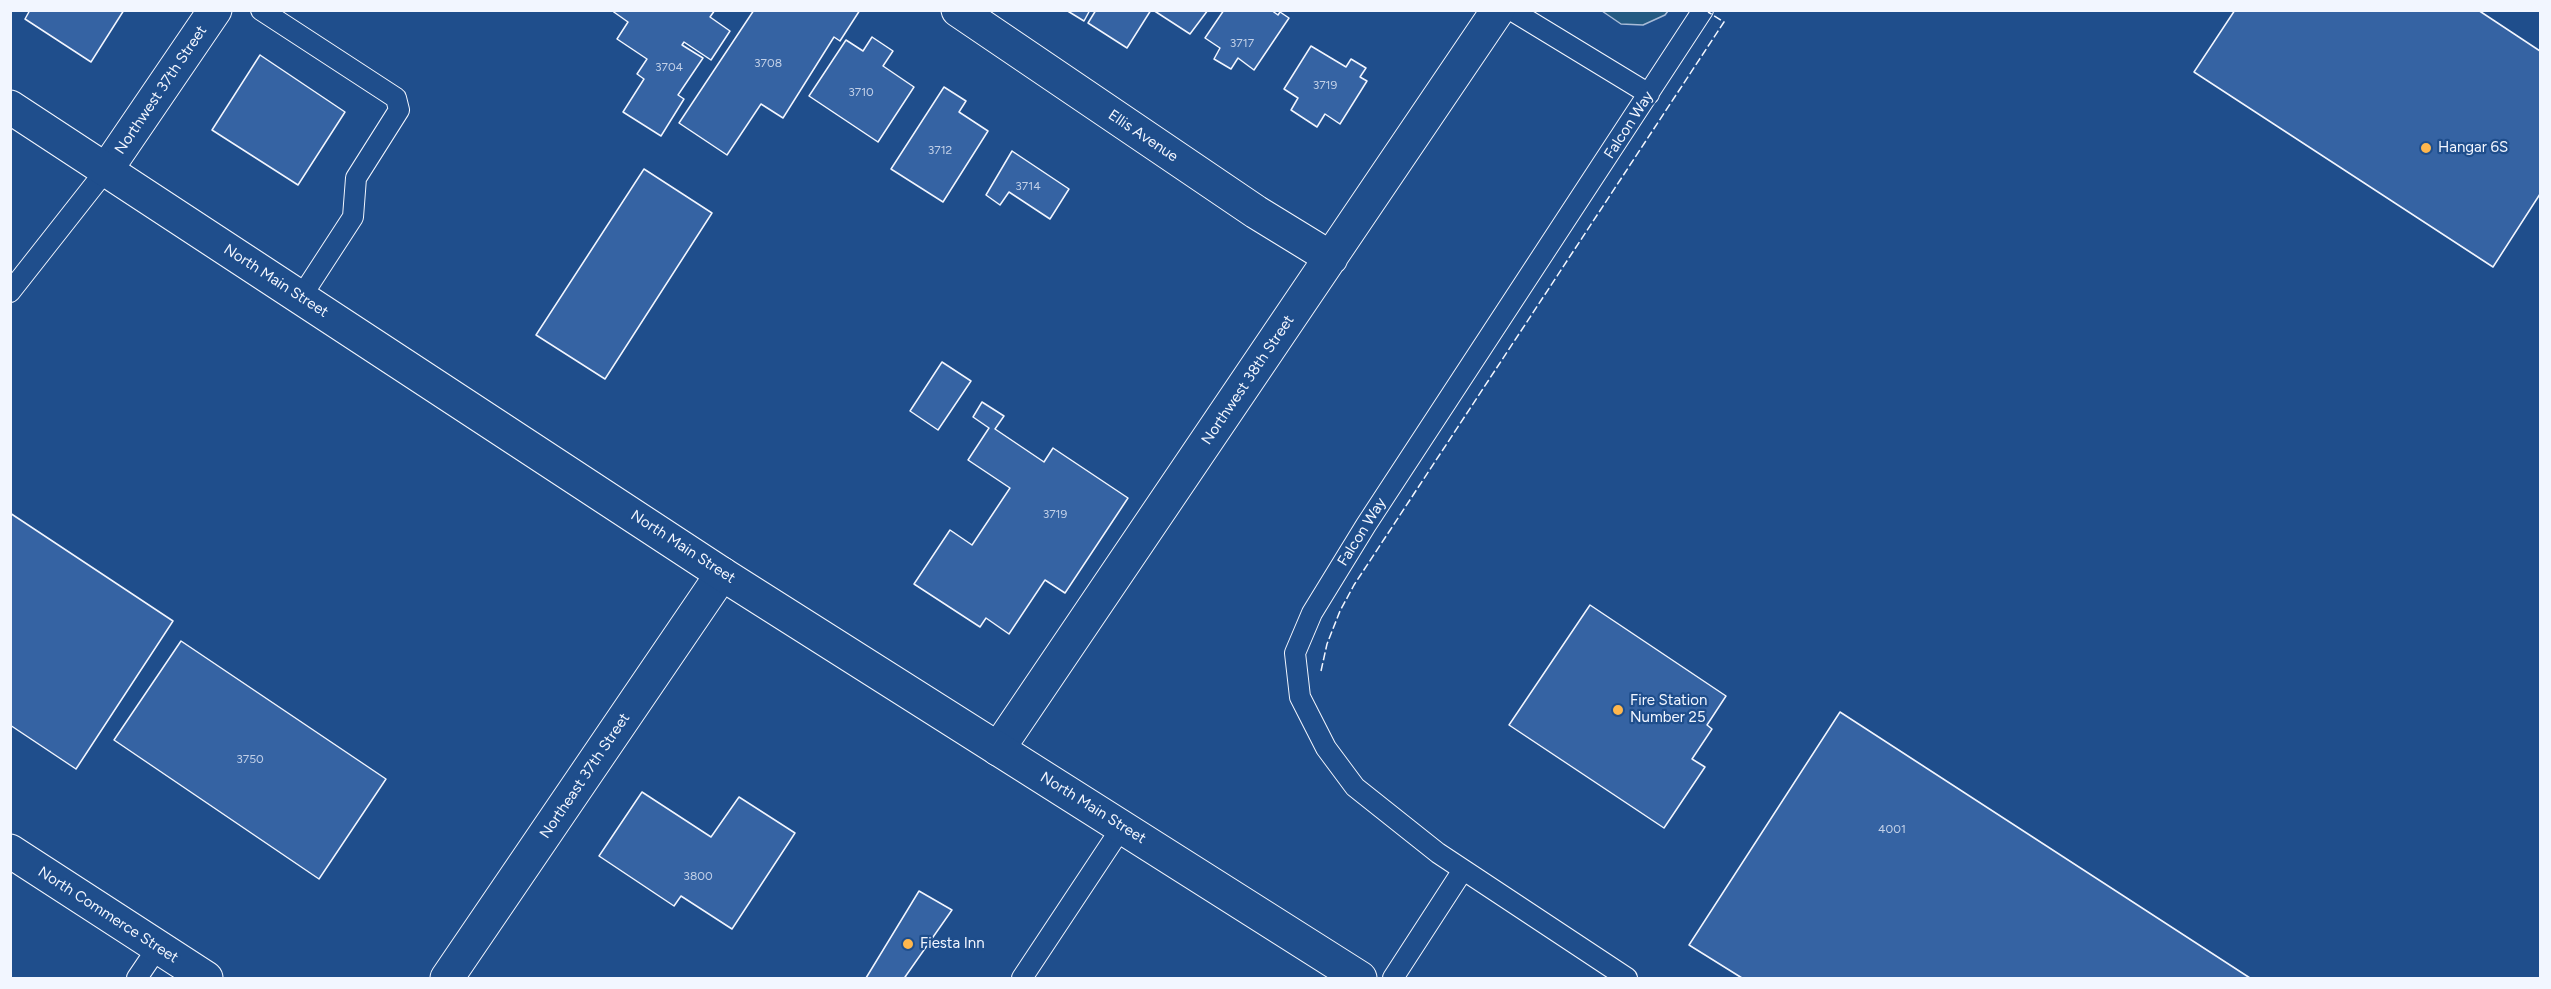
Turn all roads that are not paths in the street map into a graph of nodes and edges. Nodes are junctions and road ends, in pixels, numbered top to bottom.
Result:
1 (215, 10) edge
2 (261, 10) edge
3 (958, 10) edge
4 (1498, 10) edge
5 (1511, 10) edge
6 (1703, 10) edge
7 (1649, 94) junction
8 (10, 107) edge
9 (106, 170) junction
10 (1331, 258) junction
11 (10, 292) edge
12 (301, 297) junction
13 (722, 574) junction
14 (998, 749) junction
15 (1122, 827) junction
16 (10, 850) edge
17 (1462, 870) junction
18 (158, 947) junction
19 (137, 978) edge
20 (206, 978) edge
21 (447, 978) edge
22 (1022, 978) edge
23 (1360, 978) edge
24 (1393, 978) edge
25 (1627, 978) edge

1 - 9 street, Northwest 37th Street
2 - 12 lane
3 - 10 street, Ellis Avenue
4 - 10 street, Northwest 38th Street
5 - 7 lane
6 - 7 lane, Falcon Way
7 - 17 lane, Falcon Way
8 - 9 street, North Main Street
9 - 11 lane
9 - 12 street, North Main Street
10 - 14 street, Northwest 38th Street
12 - 13 street, North Main Street
13 - 14 street, North Main Street
13 - 21 street, Northeast 37th Street
14 - 15 street, North Main Street
15 - 22 lane
15 - 23 street, North Main Street
16 - 18 street, North Commerce Street
17 - 24 lane
17 - 25 lane, Falcon Way
18 - 19 lane
18 - 20 street, North Commerce Street

